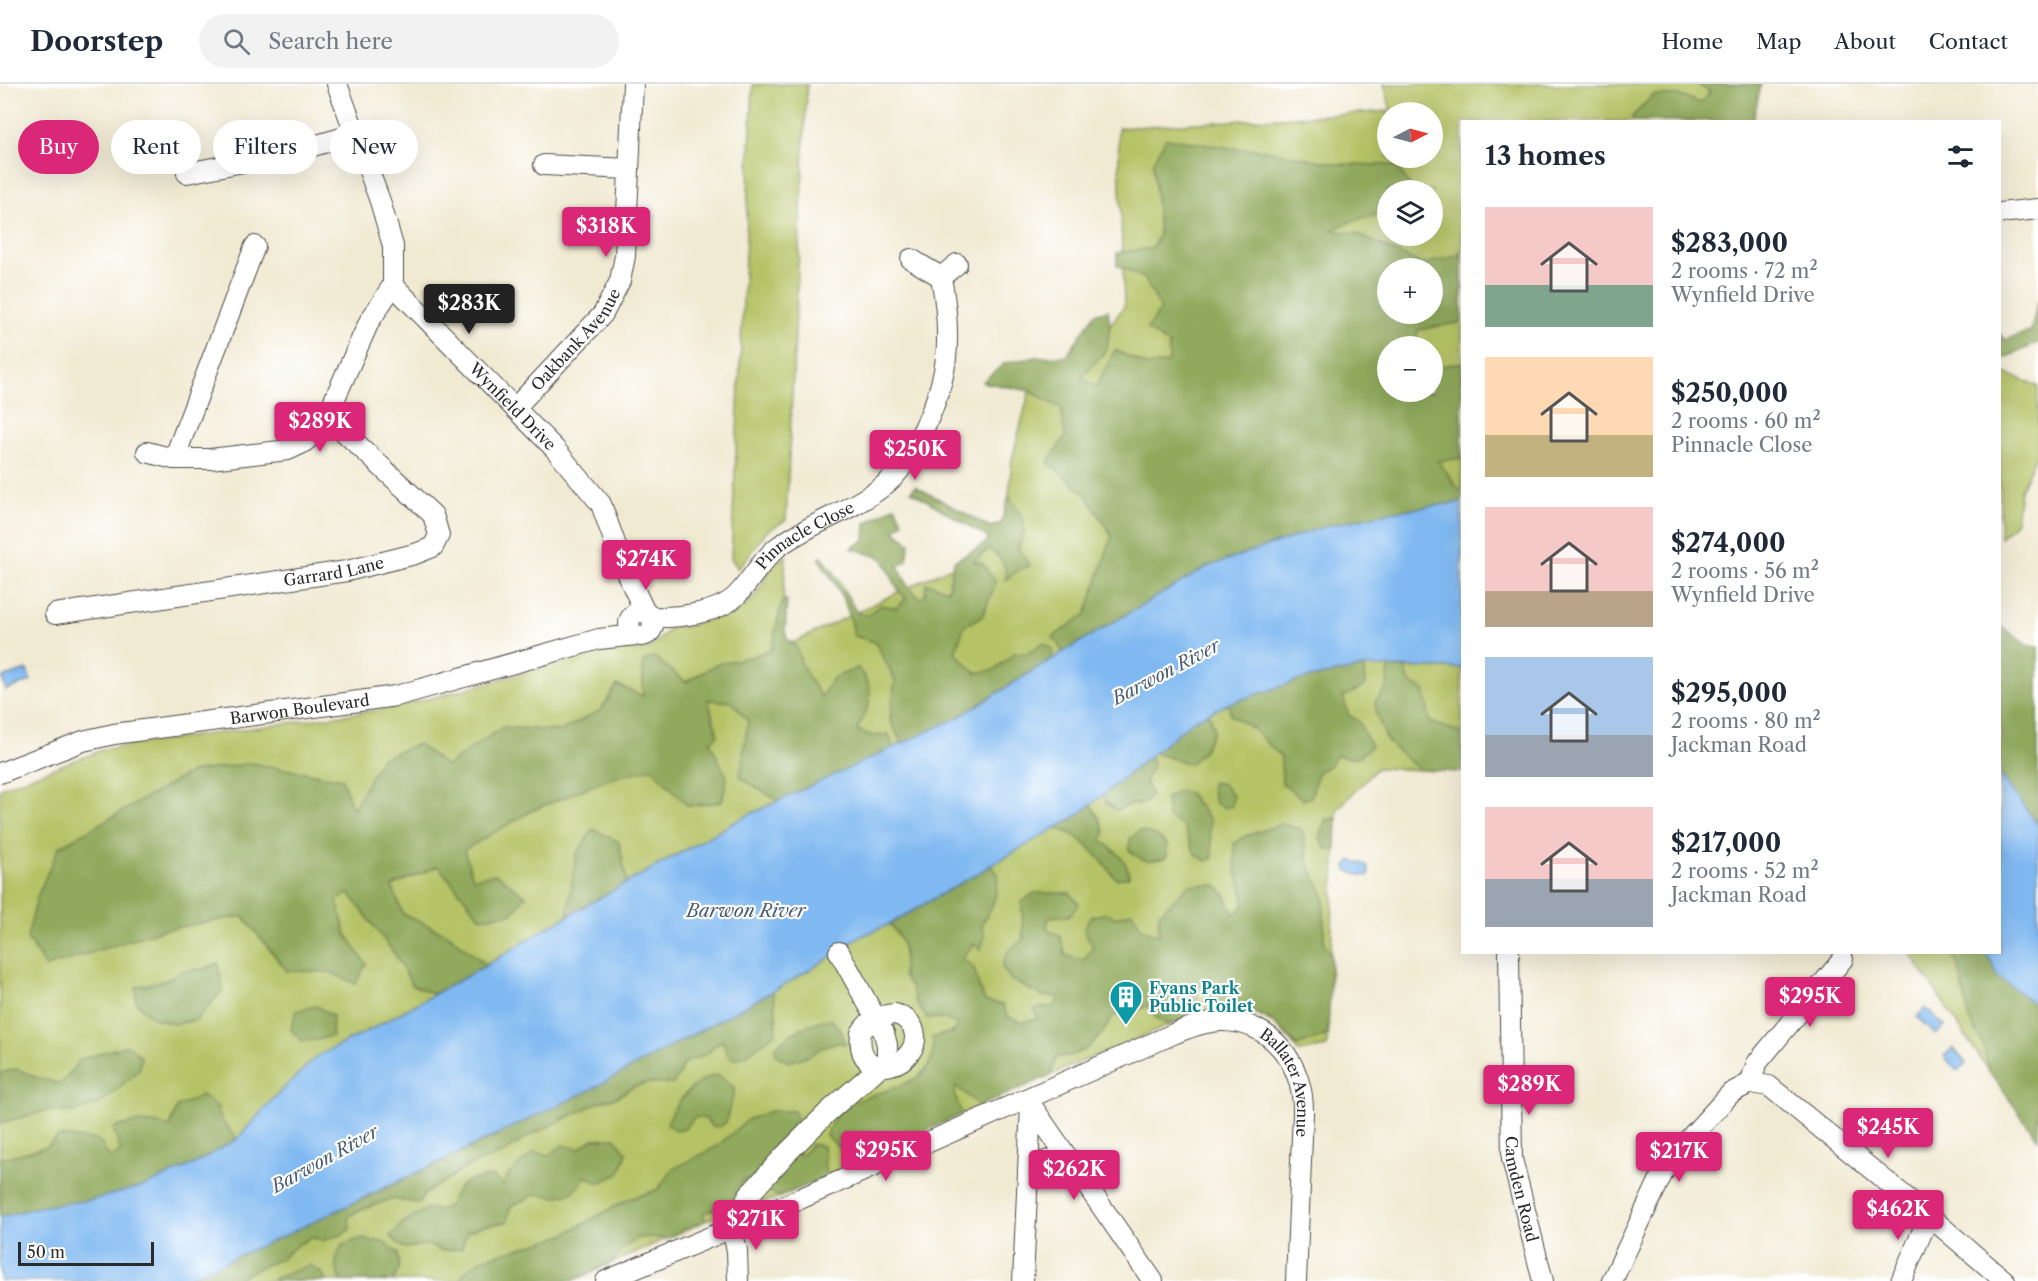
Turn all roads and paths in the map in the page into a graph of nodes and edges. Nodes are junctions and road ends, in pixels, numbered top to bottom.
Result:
1 (337, 84) edge
2 (633, 84) edge
3 (350, 120) edge
4 (330, 141) edge
5 (544, 165) dead end
6 (629, 169) junction
7 (201, 170) edge
8 (370, 174) edge
9 (2038, 209) edge
10 (2001, 213) edge
11 (255, 246) dead end
12 (911, 259) dead end
13 (957, 264) dead end
14 (941, 277) junction
15 (393, 285) junction
16 (515, 408) junction
17 (327, 416) junction
18 (147, 452) dead end
19 (174, 459) junction
20 (55, 614) dead end
21 (640, 623) junction
22 (0, 773) edge
23 (839, 952) dead end
24 (1509, 954) edge
25 (1843, 959) dead end
26 (876, 1018) junction
27 (880, 1067) junction
28 (1750, 1083) junction
29 (1029, 1102) junction
30 (1068, 1159) junction
31 (1028, 1172) junction
32 (1929, 1216) junction
33 (733, 1226) junction
34 (1545, 1279) edge
35 (606, 1281) edge
36 (738, 1281) edge
37 (1023, 1281) edge
38 (1153, 1281) edge
39 (1296, 1281) edge
40 (1612, 1281) edge
41 (1901, 1281) edge
42 (2005, 1281) edge

1 - 3 street
2 - 6 street, Oakbank Avenue
4 - 7 street
5 - 6 street
6 - 16 street, Oakbank Avenue
8 - 15 street
9 - 10 street
11 - 19 street
12 - 14 street
13 - 14 street
14 - 21 street, Pinnacle Close
15 - 16 street, Wynfield Drive
15 - 17 street
16 - 21 street, Wynfield Drive
17 - 19 street
17 - 20 street, Garrard Lane
18 - 19 street
21 - 22 street, Barwon Boulevard
23 - 26 street
24 - 34 street, Camden Road
25 - 28 street
26 - 27 street
26 - 27 street
27 - 33 street
28 - 32 street
28 - 40 street
29 - 30 street
29 - 31 street
29 - 33 street, Ballater Avenue
29 - 39 street, Ballater Avenue
30 - 31 street
30 - 38 street
31 - 37 street
32 - 41 street
32 - 42 street
33 - 35 street, Ballater Avenue
33 - 36 street

